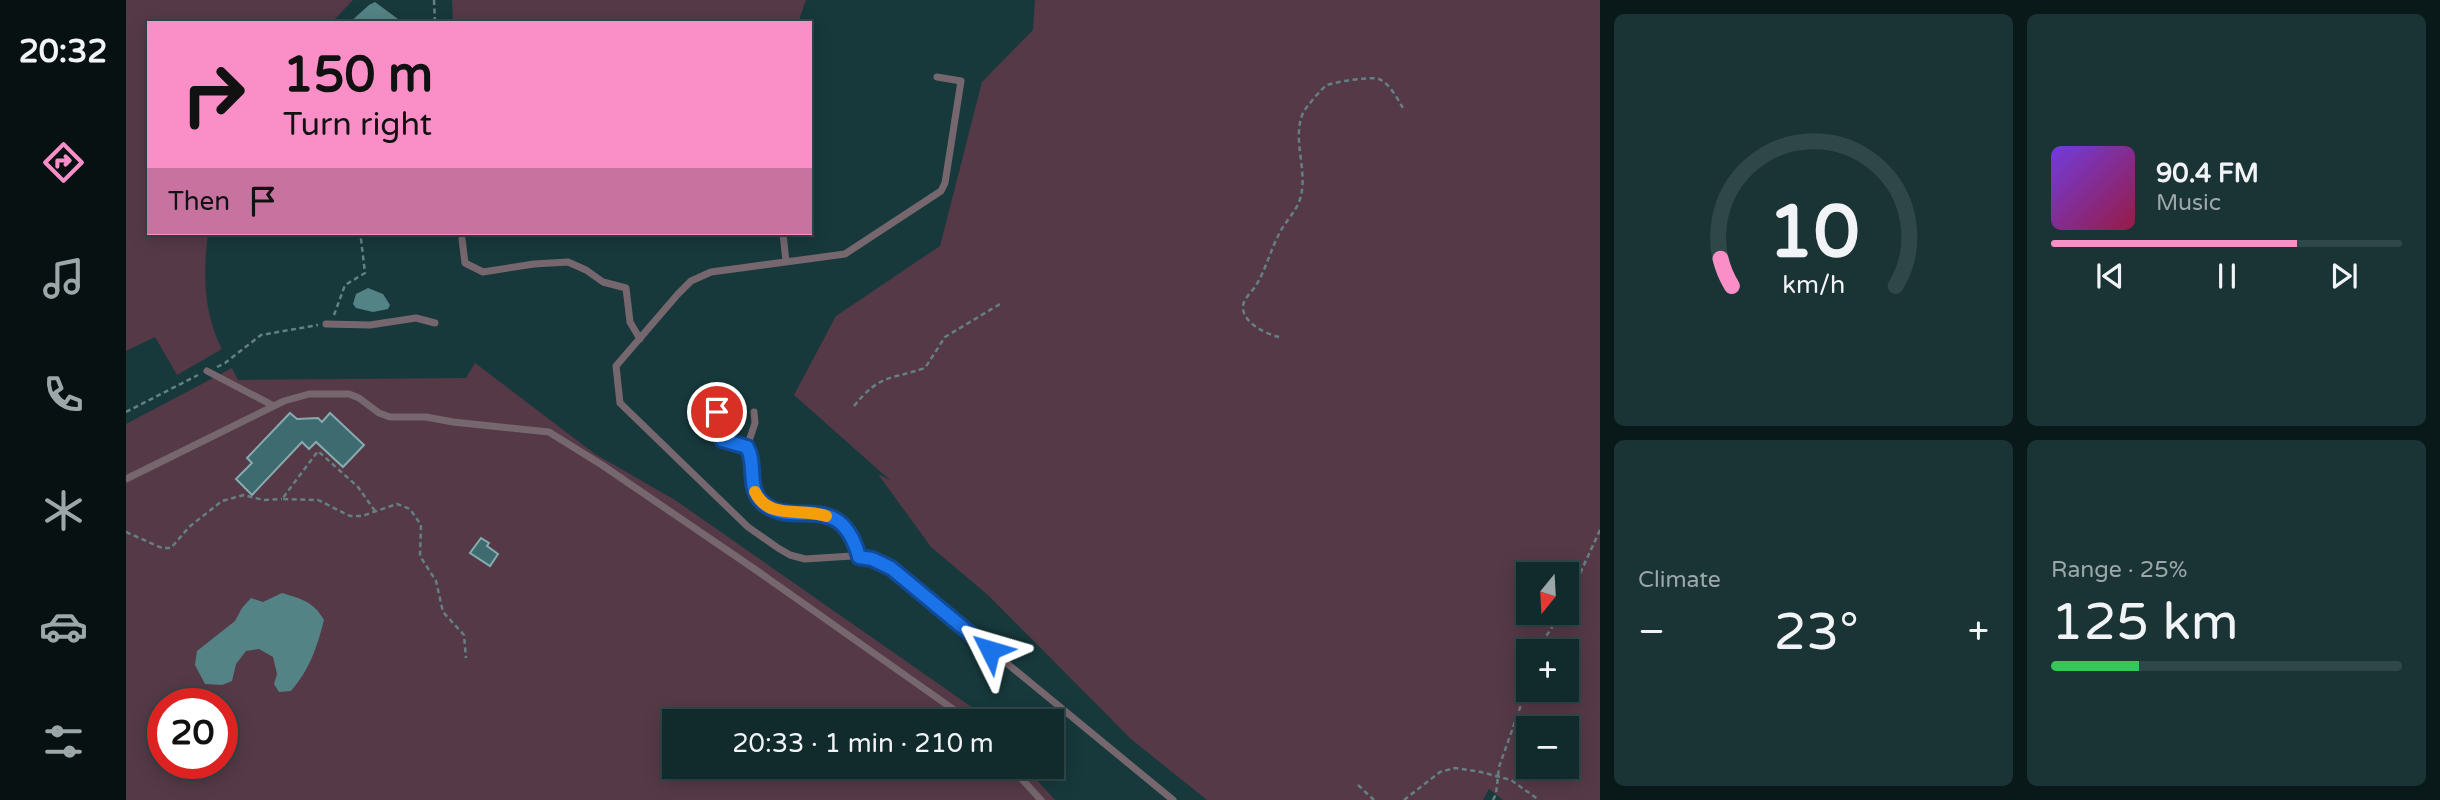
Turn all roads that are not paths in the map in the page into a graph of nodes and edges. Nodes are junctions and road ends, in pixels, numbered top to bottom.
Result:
1 (937, 77) dead end
2 (783, 235) edge
3 (462, 239) dead end
4 (786, 262) junction
5 (435, 323) dead end
6 (326, 324) road end
7 (640, 339) junction
8 (207, 371) road end
9 (274, 406) junction
10 (717, 412) dead end
11 (754, 412) dead end
12 (747, 447) junction
13 (126, 479) edge
14 (859, 557) junction
15 (950, 709) edge
16 (1022, 779) edge
17 (1041, 800) edge
18 (1173, 800) edge

1 - 4 lane
2 - 4 lane
3 - 7 lane
4 - 7 lane
5 - 6 lane
7 - 14 lane
8 - 9 lane
9 - 13 lane
9 - 15 lane
10 - 12 lane
11 - 12 lane
12 - 14 lane
14 - 18 lane
16 - 17 lane

